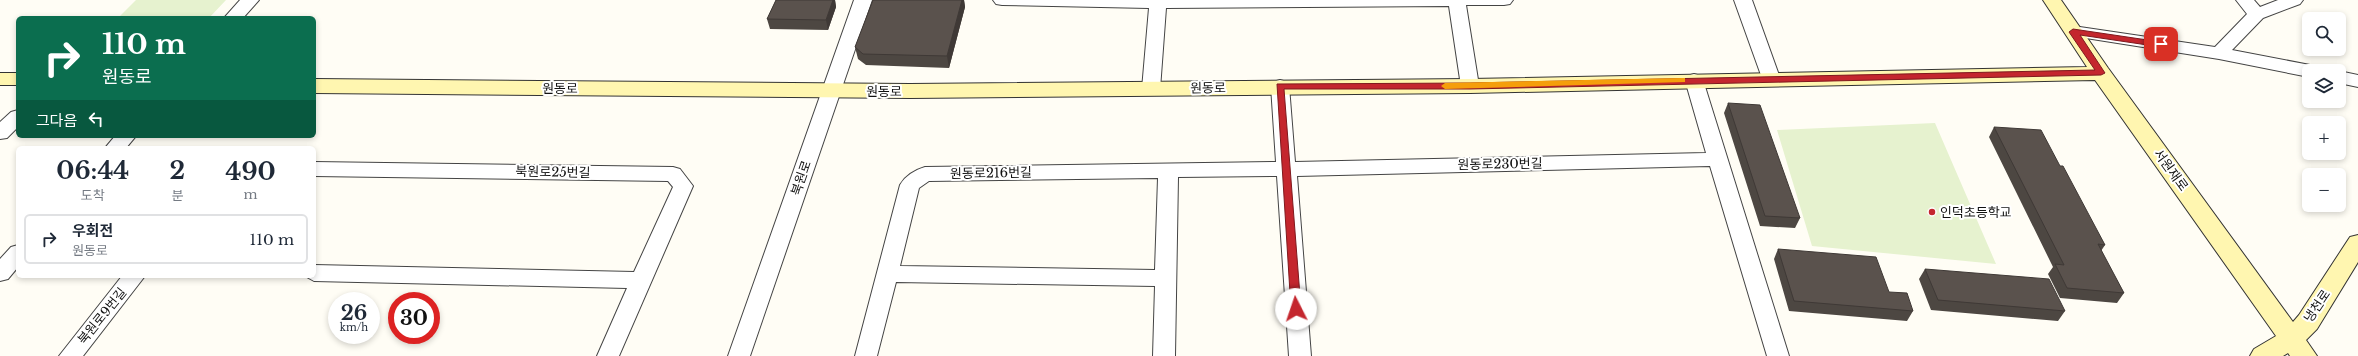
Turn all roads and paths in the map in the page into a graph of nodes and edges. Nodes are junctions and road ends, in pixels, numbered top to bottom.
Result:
1 (250, 0) edge
2 (863, 0) edge
3 (1002, 0) edge
4 (1504, 0) edge
5 (1743, 0) edge
6 (2052, 0) edge
7 (2245, 0) edge
8 (2294, 0) edge
9 (1158, 1) edge
10 (1457, 1) edge
11 (2258, 14) junction
12 (235, 16) edge
13 (2073, 32) junction
14 (2219, 53) junction
15 (2302, 69) edge
16 (2101, 73) junction
17 (1771, 78) junction
18 (2346, 78) edge
19 (0, 79) edge
20 (16, 80) edge
21 (1694, 80) junction
22 (2358, 81) edge
23 (316, 86) edge
24 (1280, 86) junction
25 (1470, 86) junction
26 (1151, 89) junction
27 (831, 90) junction
28 (16, 118) edge
29 (0, 133) edge
30 (124, 138) edge
31 (117, 146) edge
32 (1718, 158) junction
33 (316, 169) edge
34 (1284, 169) junction
35 (1168, 170) junction
36 (2358, 243) edge
37 (16, 255) edge
38 (0, 273) edge
39 (316, 273) edge
40 (886, 274) junction
41 (132, 278) edge
42 (1166, 278) junction
43 (640, 280) junction
44 (2298, 347) edge
45 (70, 356) edge
46 (608, 356) edge
47 (739, 356) edge
48 (866, 356) edge
49 (1164, 356) edge
50 (1300, 356) edge
51 (1778, 356) edge
52 (2263, 356) edge

1 - 12 street
2 - 27 street, 북원로
3 - 9 street
4 - 10 street
5 - 17 street
6 - 13 street, 서원재로
7 - 11 street
8 - 11 street
9 - 10 street
9 - 26 street
10 - 25 street
11 - 14 street
13 - 14 street
13 - 16 street, 서원재로
14 - 15 street
16 - 17 street, 원동로
16 - 44 street, 서원재로
17 - 21 street, 원동로
18 - 22 street
19 - 20 street
21 - 25 street, 원동로
21 - 32 street
23 - 27 street, 원동로
24 - 25 street, 원동로
24 - 26 street, 원동로
24 - 34 street
26 - 27 street, 원동로
27 - 47 street, 북원로
28 - 29 street
30 - 31 street
32 - 34 street, 원동로230번길
32 - 51 street
33 - 43 street, 북원로25번길
34 - 35 street, 원동로216번길
34 - 50 street
35 - 40 street, 원동로216번길
35 - 42 street
36 - 44 street, 냉천로
37 - 38 street
39 - 43 street
40 - 42 street
40 - 48 street, 원동로216번길
41 - 45 street, 북원로9번길
42 - 49 street
43 - 46 street, 북원로25번길
44 - 52 street, 냉천로

